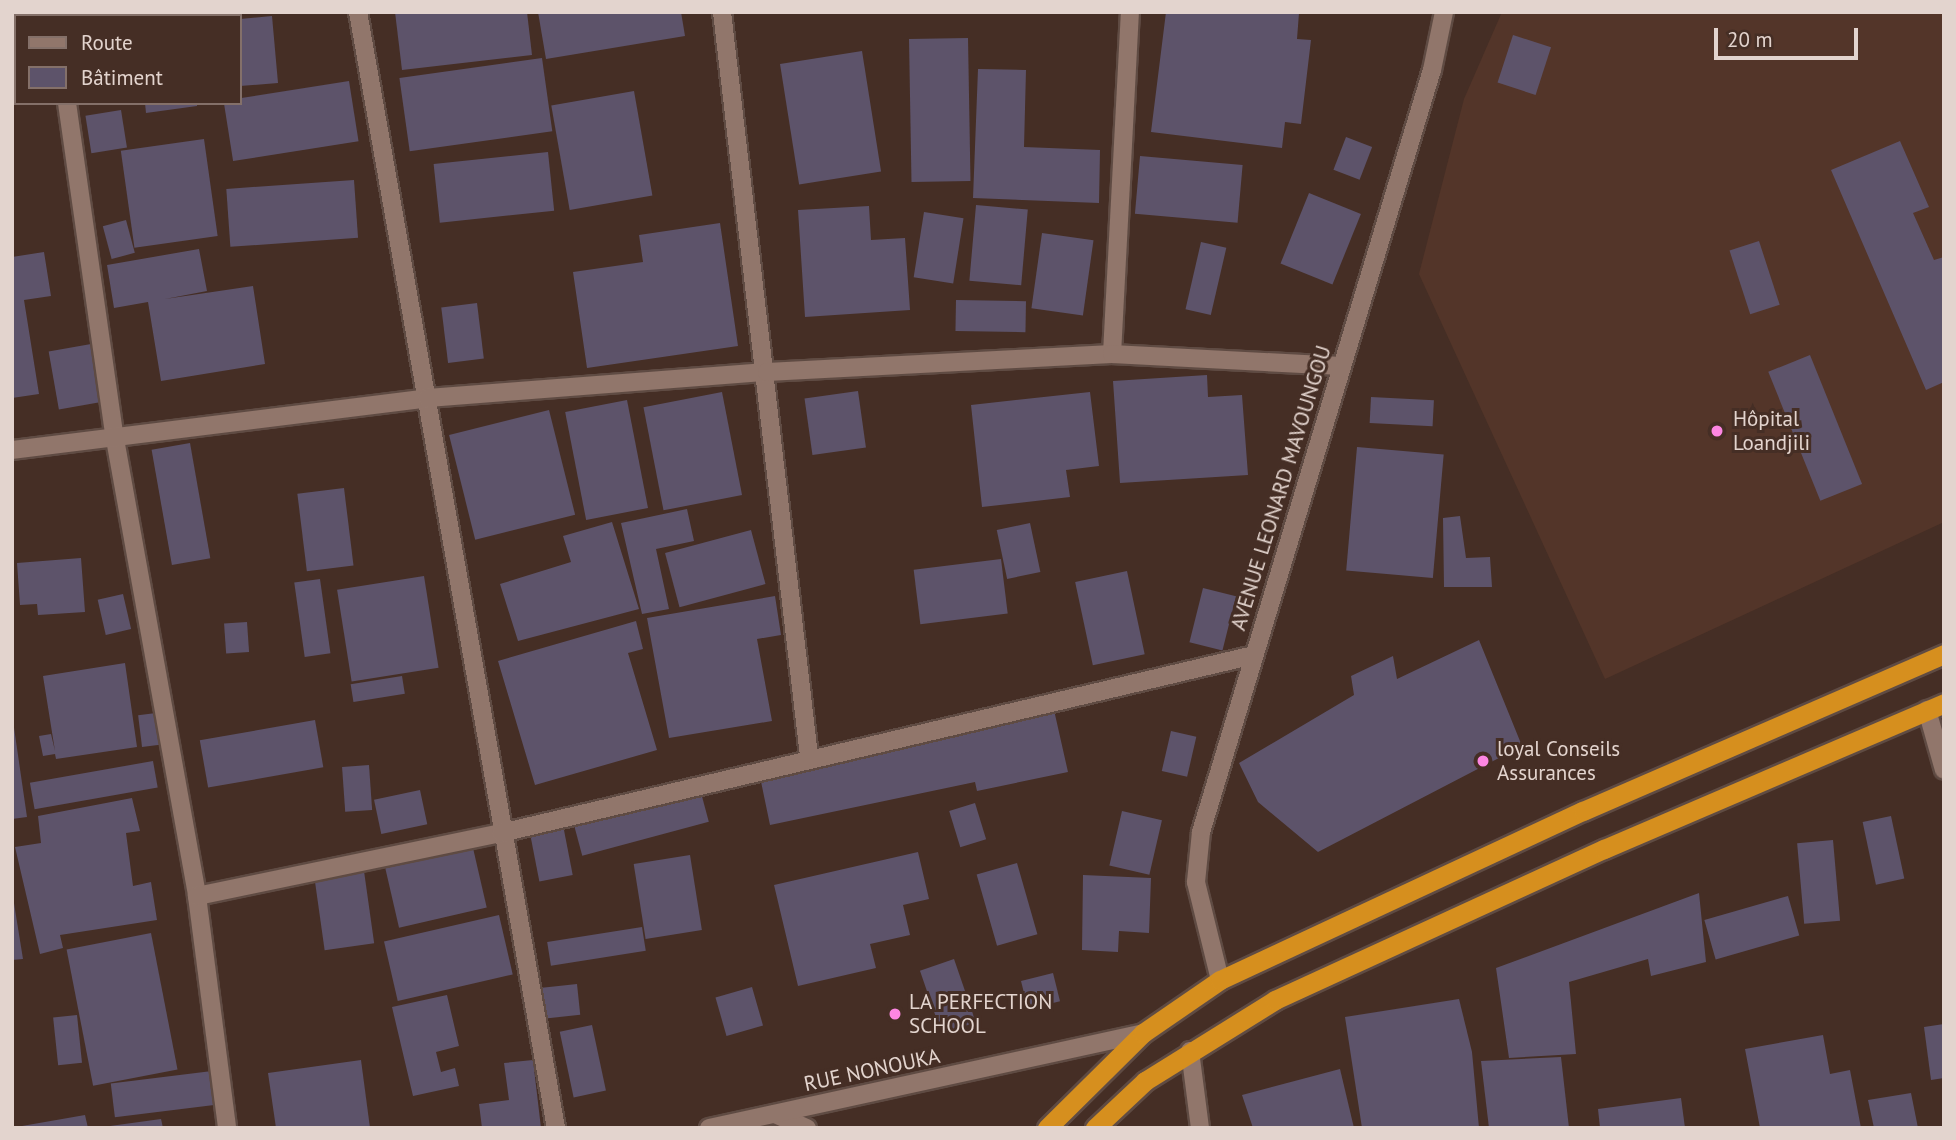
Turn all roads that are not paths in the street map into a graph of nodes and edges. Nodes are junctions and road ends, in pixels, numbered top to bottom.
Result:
1 (358, 12) edge
2 (722, 12) edge
3 (1130, 12) edge
4 (1444, 12) edge
5 (67, 105) edge
6 (1112, 354) junction
7 (1342, 366) junction
8 (767, 372) junction
9 (427, 398) junction
10 (115, 439) junction
11 (12, 450) edge
12 (1944, 654) edge
13 (1254, 656) junction
14 (1935, 706) edge
15 (809, 756) junction
16 (1944, 770) edge
17 (501, 833) junction
18 (197, 896) junction
19 (1220, 980) junction
20 (1143, 1033) junction
21 (1190, 1051) junction
22 (777, 1121) edge
23 (227, 1128) edge
24 (556, 1128) edge
25 (709, 1128) edge
26 (807, 1128) edge
27 (1047, 1128) edge
28 (1094, 1128) edge
29 (1200, 1128) edge

1 - 9 street
2 - 8 street
3 - 6 street
4 - 7 street, AVENUE LEONARD MAVOUNGOU
5 - 10 street
6 - 7 street
6 - 8 street
7 - 13 street, AVENUE LEONARD MAVOUNGOU
8 - 9 street
8 - 15 street
9 - 10 street
9 - 17 street
10 - 11 street
10 - 18 street
12 - 19 highway
13 - 15 street
13 - 19 street, AVENUE LEONARD MAVOUNGOU
14 - 16 street
14 - 21 highway
15 - 17 street
17 - 18 street
17 - 24 street
18 - 23 street
19 - 20 highway
20 - 22 street, RUE NONOUKA
20 - 27 highway
21 - 28 highway
21 - 29 street
22 - 25 street, RUE NONOUKA
22 - 26 street, RUE NONOUKA

